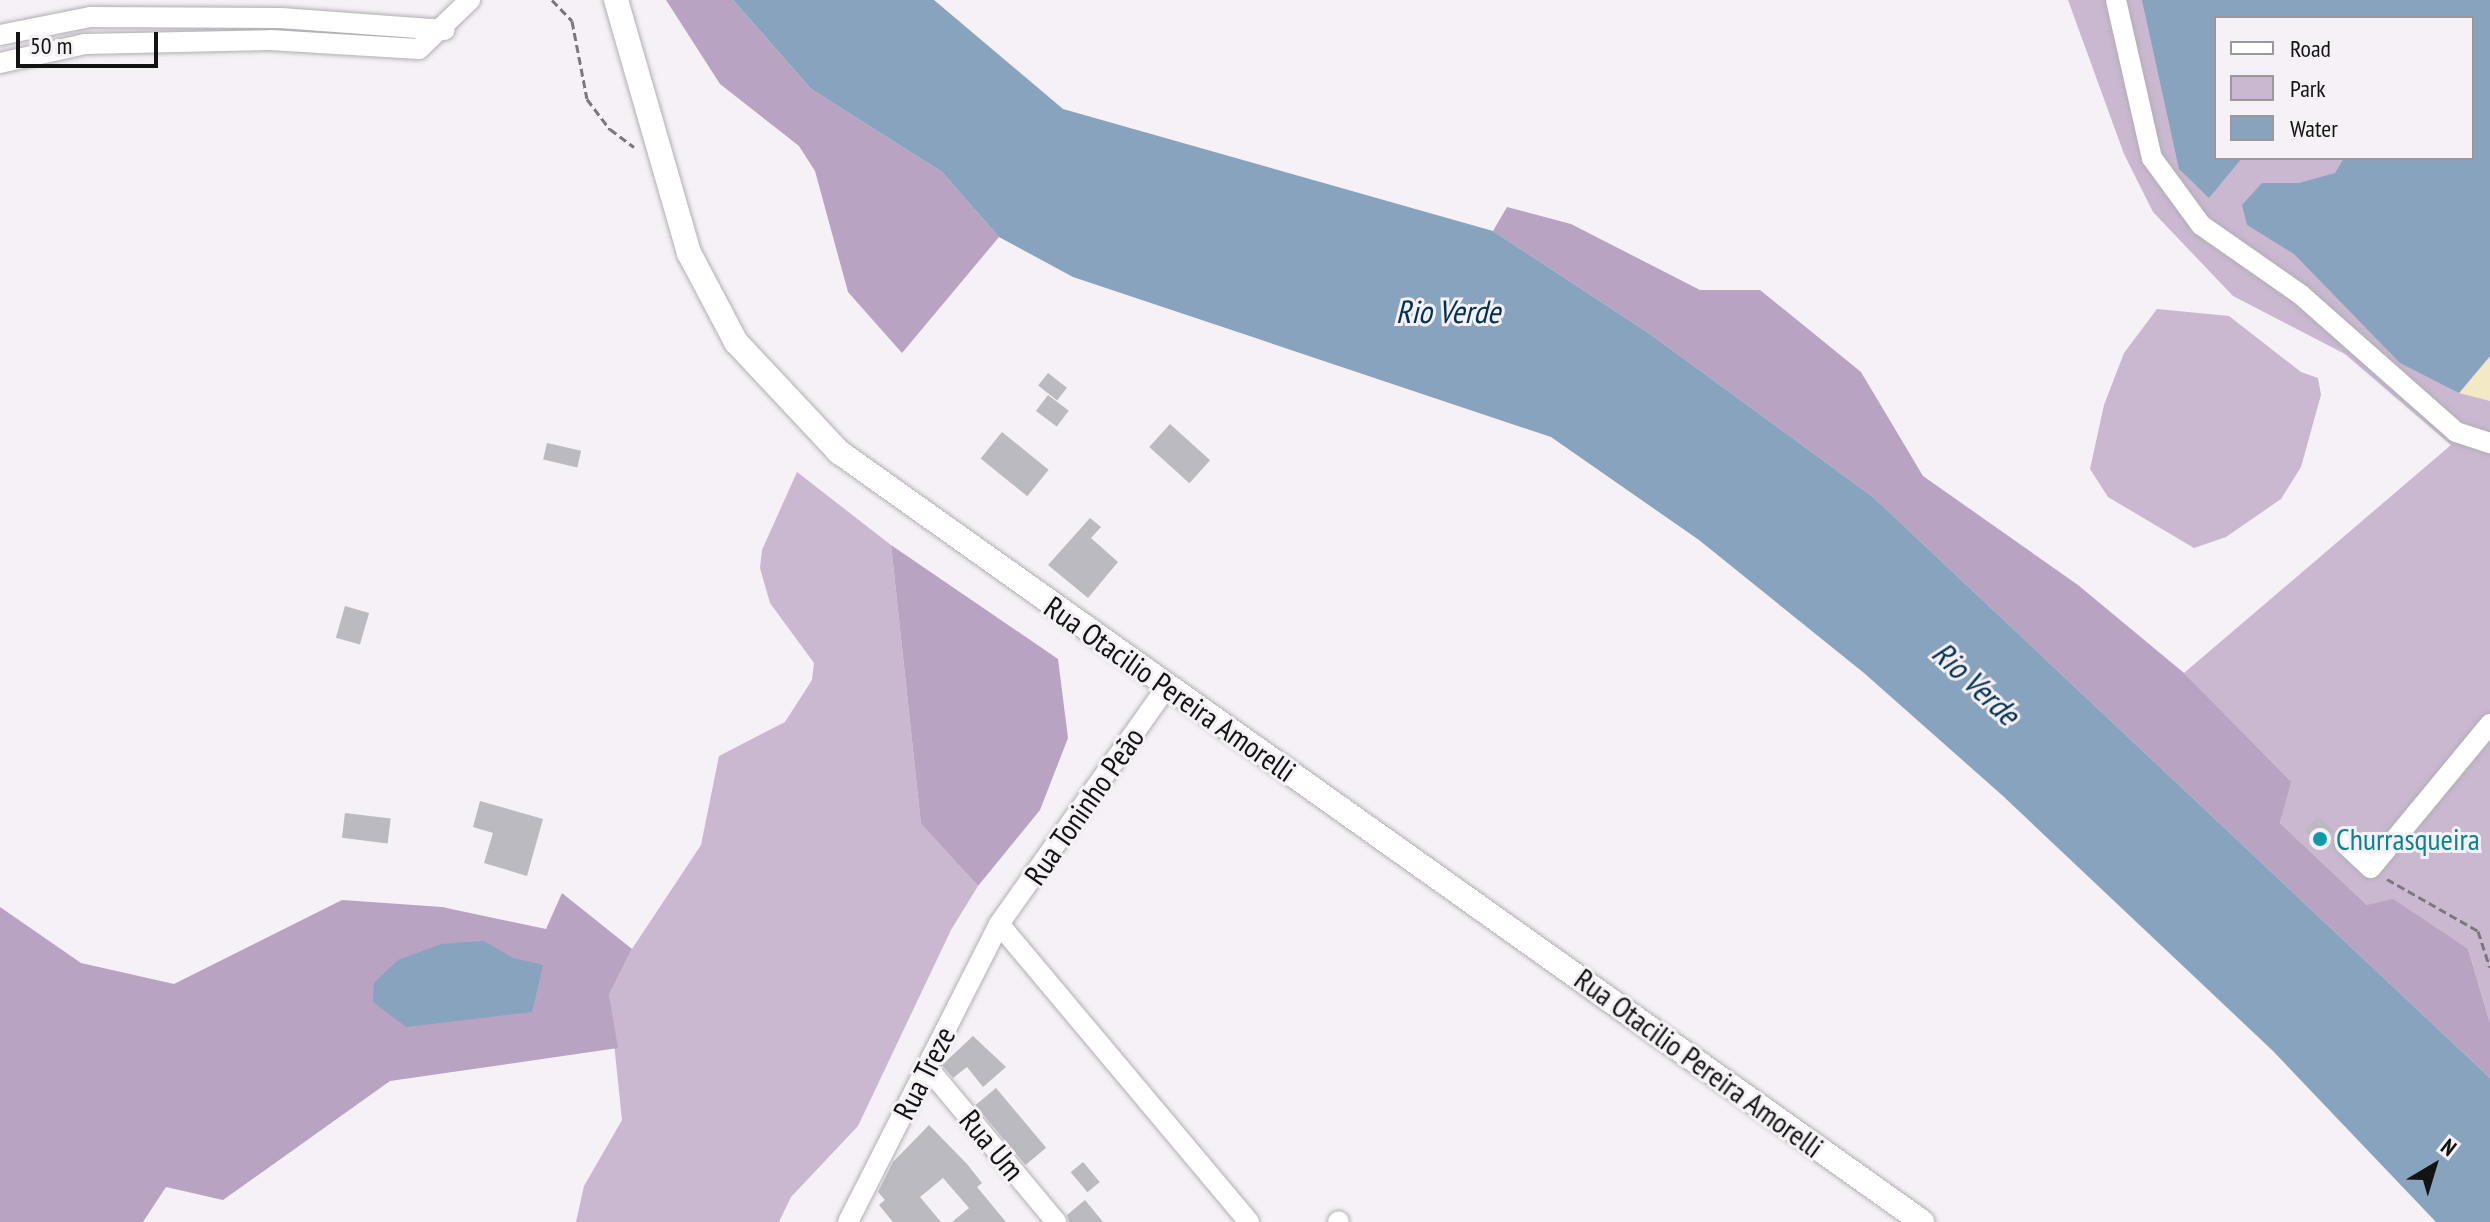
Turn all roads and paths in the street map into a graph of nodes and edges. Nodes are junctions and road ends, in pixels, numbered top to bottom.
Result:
1 (295, 0) edge
2 (470, 0) edge
3 (552, 0) edge
4 (616, 0) edge
5 (2116, 0) edge
6 (97, 8) edge
7 (281, 18) junction
8 (445, 30) junction
9 (0, 35) edge
10 (270, 40) junction
11 (85, 44) junction
12 (0, 63) edge
13 (665, 170) junction
14 (2490, 443) edge
15 (1167, 687) junction
16 (2490, 724) edge
17 (2345, 844) dead end
18 (2371, 868) junction
19 (999, 924) junction
20 (2490, 967) edge
21 (927, 1067) junction
22 (856, 1217) edge
23 (1056, 1222) edge
24 (1249, 1222) edge
25 (1922, 1222) edge

1 - 7 street
2 - 8 street
3 - 13 path
4 - 13 main road, Rua Otacilio Pereira Amorelli
5 - 14 street
6 - 7 street
6 - 9 street
6 - 11 street
7 - 8 street
7 - 10 street
8 - 10 street
10 - 11 street
11 - 12 street
13 - 15 main road, Rua Otacilio Pereira Amorelli
15 - 19 street, Rua Toninho Peão
15 - 25 main road, Rua Otacilio Pereira Amorelli
16 - 18 street
17 - 18 street
18 - 20 path
19 - 21 street, Rua Treze
19 - 24 street
21 - 22 street, Rua Treze
21 - 23 street, Rua Um

